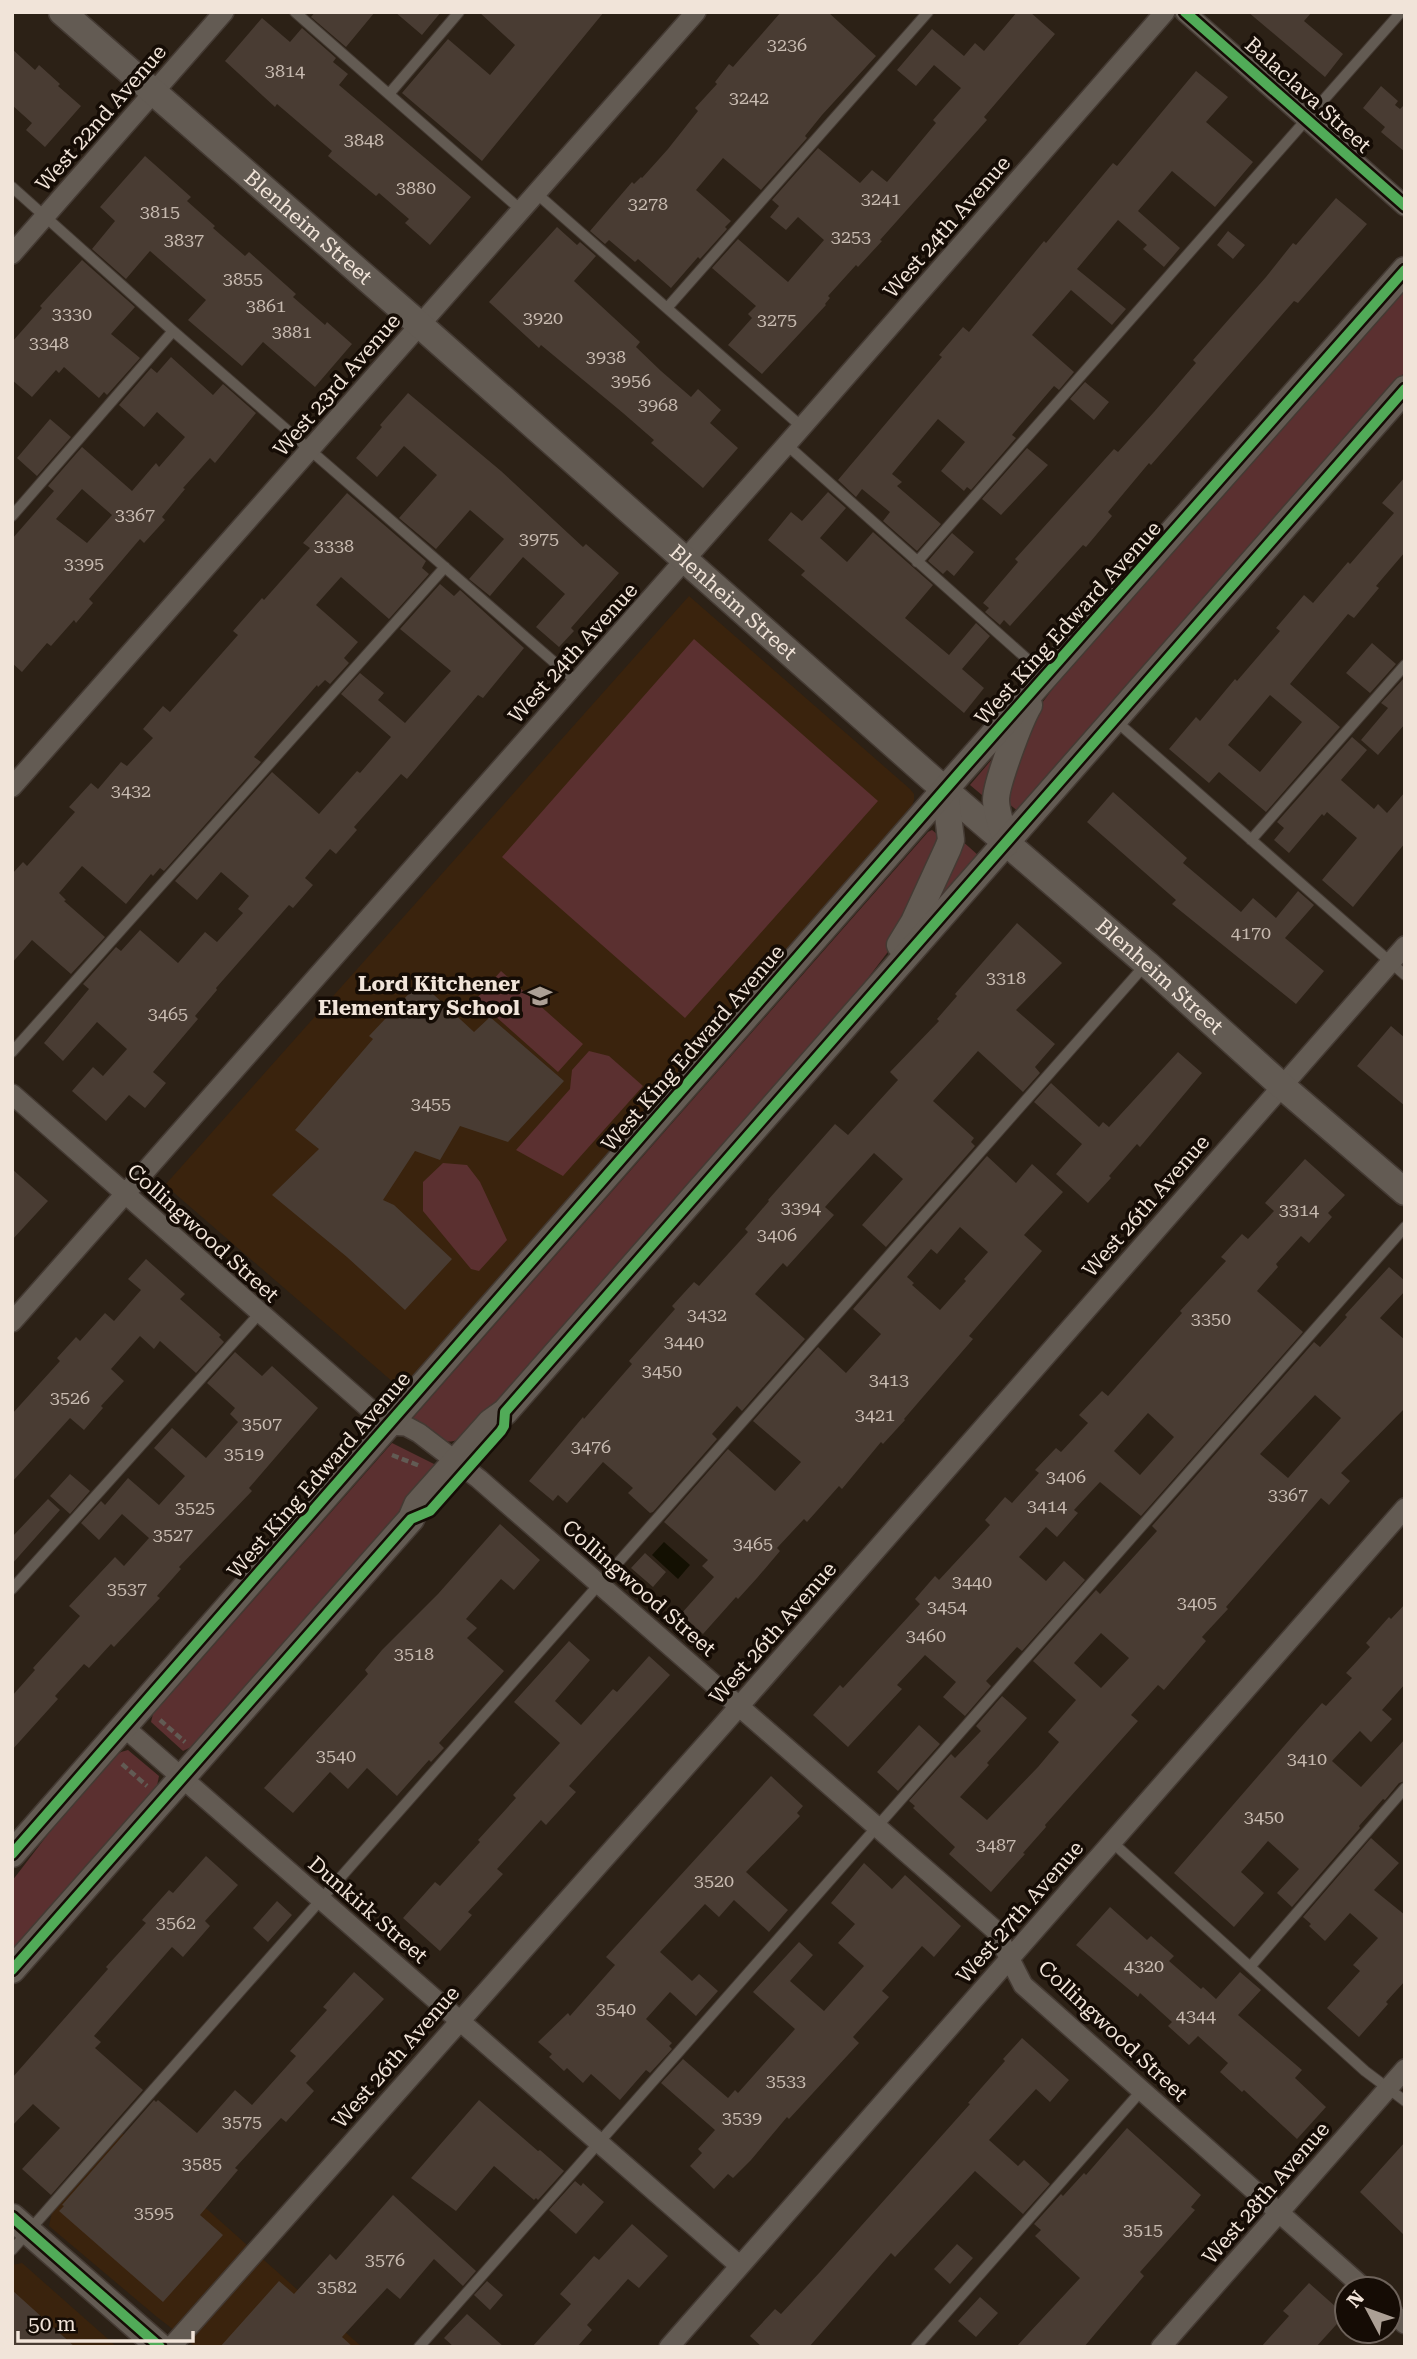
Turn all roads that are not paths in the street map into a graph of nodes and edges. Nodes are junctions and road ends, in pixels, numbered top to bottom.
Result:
1 (62, 12) edge
2 (224, 12) edge
3 (295, 12) edge
4 (459, 12) edge
5 (696, 12) edge
6 (928, 12) edge
7 (1165, 12) edge
8 (1185, 12) edge
9 (1401, 12) edge
10 (153, 92) junction
11 (389, 94) junction
12 (1307, 119) junction
13 (12, 187) edge
14 (536, 193) junction
15 (1405, 206) edge
16 (521, 209) junction
17 (45, 217) junction
18 (12, 254) edge
19 (1405, 270) edge
20 (667, 308) junction
21 (420, 325) junction
22 (173, 331) junction
23 (1405, 389) edge
24 (802, 427) junction
25 (787, 445) junction
26 (310, 450) junction
27 (12, 516) edge
28 (684, 561) junction
29 (917, 562) junction
30 (445, 567) junction
31 (1405, 665) edge
32 (1046, 677) junction
33 (577, 682) junction
34 (1115, 720) junction
35 (12, 787) edge
36 (945, 790) junction
37 (1251, 840) junction
38 (1007, 843) junction
39 (1405, 946) edge
40 (1147, 964) junction
41 (1398, 969) edge
42 (866, 1000) junction
43 (12, 1052) edge
44 (1282, 1086) junction
45 (12, 1094) edge
46 (1405, 1192) edge
47 (125, 1193) junction
48 (1405, 1227) edge
49 (259, 1314) junction
50 (12, 1322) edge
51 (387, 1438) junction
52 (457, 1460) junction
53 (1405, 1507) edge
54 (599, 1584) junction
55 (12, 1589) edge
56 (739, 1706) junction
57 (124, 1727) junction
58 (182, 1778) junction
59 (1405, 1788) edge
60 (877, 1828) junction
61 (1112, 1842) junction
62 (12, 1854) edge
63 (320, 1898) junction
64 (1009, 1958) junction
65 (1250, 1967) junction
66 (12, 1970) edge
67 (459, 2020) junction
68 (1405, 2069) edge
69 (1388, 2088) junction
70 (1143, 2090) junction
71 (1405, 2101) edge
72 (601, 2142) junction
73 (1278, 2213) junction
74 (18, 2232) edge
75 (740, 2266) junction
76 (1349, 2275) edge
77 (160, 2347) edge
78 (171, 2347) edge
79 (419, 2347) edge
80 (669, 2347) edge
81 (916, 2347) edge
82 (1161, 2347) edge

1 - 10 main road, Blenheim Street
2 - 10 street, West 22nd Avenue
3 - 11 lane
4 - 11 lane
5 - 14 street, West 23rd Avenue
6 - 20 lane
7 - 24 street, West 24th Avenue
8 - 12 street, Balaclava Street
9 - 12 lane
10 - 17 street, West 22nd Avenue
10 - 21 main road, Blenheim Street
11 - 16 lane
12 - 15 street, Balaclava Street
12 - 29 lane
13 - 17 lane
14 - 16 street, West 23rd Avenue
14 - 20 lane
16 - 21 street, West 23rd Avenue
17 - 18 street, West 22nd Avenue
17 - 22 lane
19 - 32 main road, West King Edward Avenue
20 - 24 lane
21 - 26 street, West 23rd Avenue
21 - 28 main road, Blenheim Street
22 - 26 lane
22 - 27 lane
23 - 34 main road
24 - 25 street, West 24th Avenue
25 - 28 street, West 24th Avenue
25 - 29 lane
26 - 30 lane
26 - 35 street, West 23rd Avenue
28 - 33 street, West 24th Avenue
28 - 36 main road, Blenheim Street
29 - 32 lane
30 - 33 lane
30 - 43 lane
31 - 37 lane
32 - 36 main road, West King Edward Avenue
32 - 38 main road
33 - 47 street, West 24th Avenue
34 - 37 lane
34 - 38 main road
36 - 38 main road, Blenheim Street
36 - 42 main road
36 - 51 main road, West King Edward Avenue
37 - 41 lane
38 - 40 main road, Blenheim Street
38 - 42 main road
39 - 41 street, West 26th Avenue
40 - 44 main road, Blenheim Street
40 - 54 lane
41 - 44 street, West 26th Avenue
42 - 52 main road
44 - 46 main road, Blenheim Street
44 - 56 street, West 26th Avenue
45 - 47 street, Collingwood Street
47 - 49 street, Collingwood Street
47 - 50 street, West 24th Avenue
48 - 60 lane
49 - 51 street, Collingwood Street
49 - 55 lane
51 - 52 street, Collingwood Street
51 - 57 main road, West King Edward Avenue
52 - 54 street, Collingwood Street
52 - 58 main road
53 - 61 street, West 27th Avenue
54 - 56 street, Collingwood Street
54 - 63 lane
56 - 60 street, Collingwood Street
56 - 67 street, West 26th Avenue
57 - 58 street, Dunkirk Street
57 - 62 main road, West King Edward Avenue
58 - 63 street, Dunkirk Street
58 - 66 main road
59 - 65 lane
60 - 64 street, Collingwood Street
60 - 72 lane
61 - 64 street, West 27th Avenue
61 - 65 lane
63 - 67 street, Dunkirk Street
63 - 74 lane
64 - 70 street, Collingwood Street
64 - 75 street, West 27th Avenue
65 - 69 lane
67 - 72 street, Dunkirk Street
67 - 78 street, West 26th Avenue
68 - 69 street, West 28th Avenue
69 - 71 lane
69 - 73 street, West 28th Avenue
70 - 73 street, Collingwood Street
70 - 81 lane
72 - 75 street, Dunkirk Street
72 - 79 lane
73 - 76 street, Collingwood Street
73 - 82 street, West 28th Avenue
74 - 77 main road
75 - 80 street, West 27th Avenue

